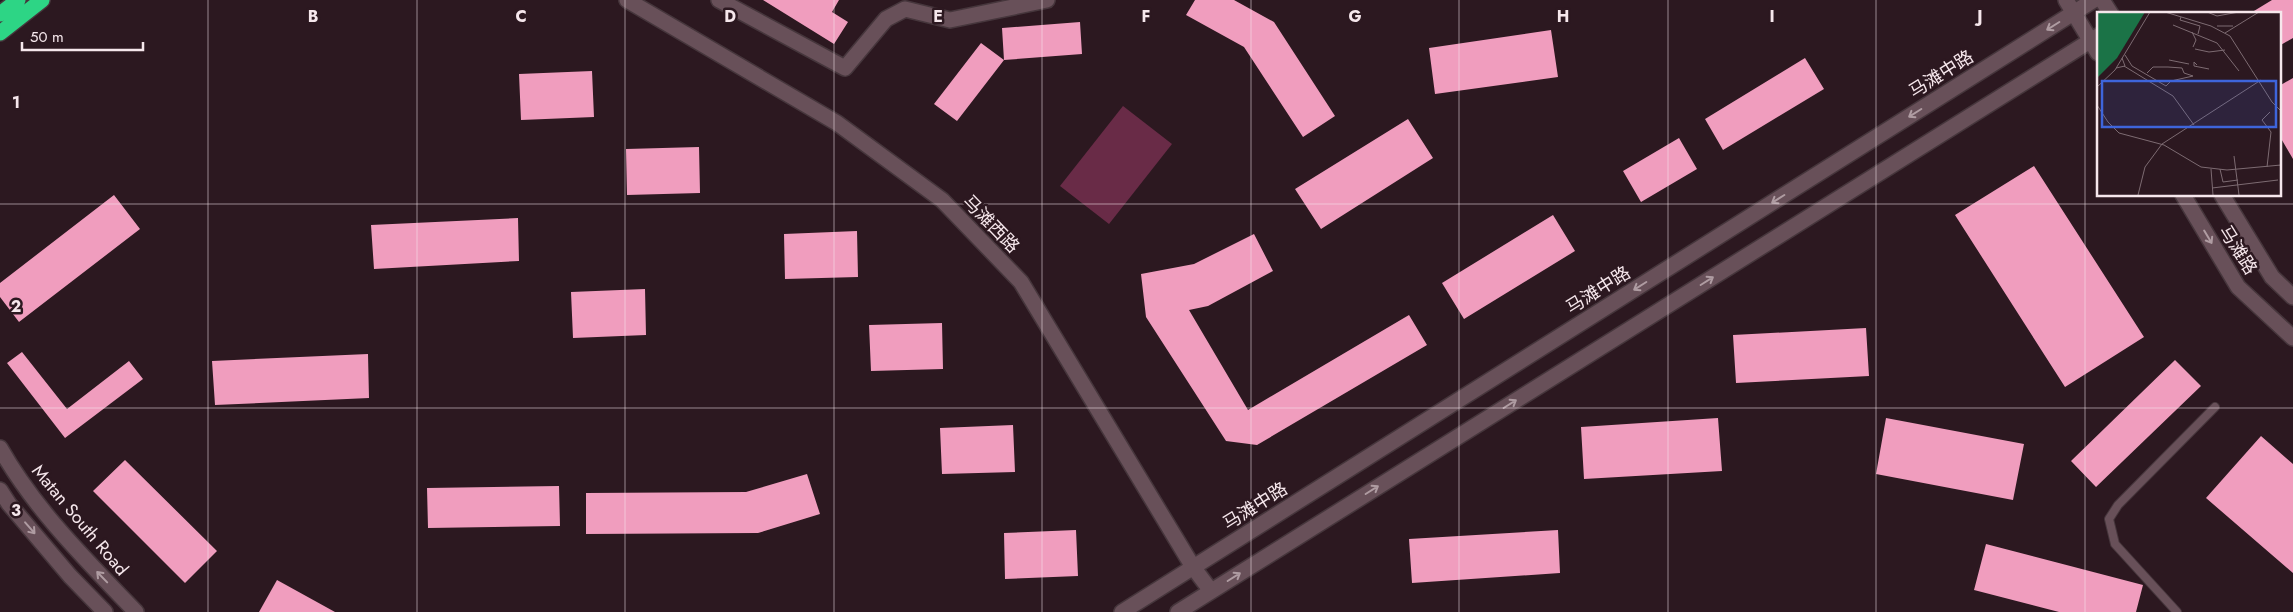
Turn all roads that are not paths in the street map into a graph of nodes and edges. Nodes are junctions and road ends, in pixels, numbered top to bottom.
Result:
1 (18, 0) edge
2 (42, 0) edge
3 (627, 0) edge
4 (719, 0) edge
5 (1047, 0) edge
6 (2094, 0) edge
7 (2102, 0) edge
8 (2070, 6) edge
9 (2110, 12) edge
10 (0, 14) edge
11 (0, 33) edge
12 (2096, 43) edge
13 (2184, 196) edge
14 (2223, 196) edge
15 (2293, 296) edge
16 (2293, 338) edge
17 (2215, 407) dead end
18 (0, 448) edge
19 (0, 490) edge
20 (1193, 567) junction
21 (1211, 591) junction
22 (105, 612) edge
23 (136, 612) edge
24 (1122, 612) edge
25 (1178, 612) edge
26 (2178, 612) edge

1 - 10 highway
2 - 11 highway
3 - 20 main road, 马滩西路
4 - 5 main road
6 - 8 main road, 马滩中路
7 - 9 main road
8 - 12 main road
8 -> 20 main road, 马滩中路
21 -> 12 main road
13 -> 16 main road, 马滩路
14 - 15 main road, 马滩路
17 - 26 lane
23 -> 18 main road, Matan South Road
19 -> 22 main road
20 - 21 main road, 马滩西路
20 - 24 main road, 马滩中路
21 - 25 main road

